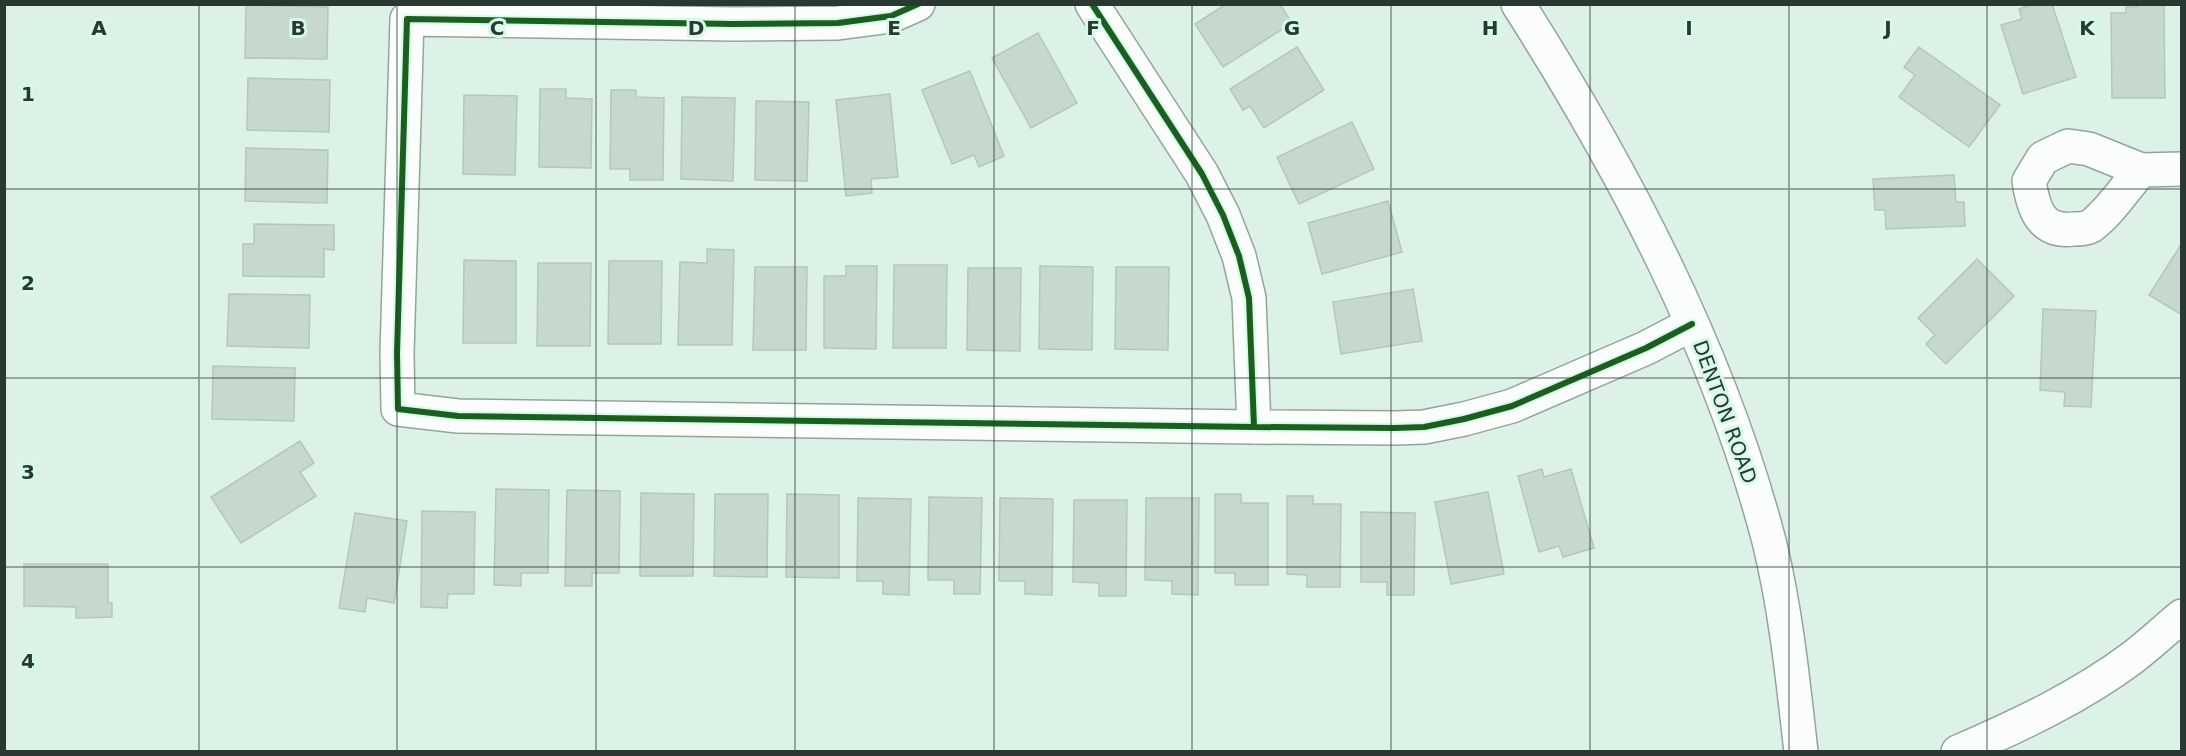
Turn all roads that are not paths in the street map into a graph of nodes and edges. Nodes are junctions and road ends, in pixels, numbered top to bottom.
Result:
1 (918, 4) edge
2 (1092, 4) edge
3 (1518, 4) edge
4 (407, 12) edge
5 (2181, 169) edge
6 (2141, 170) dead end
7 (1692, 324) junction
8 (1254, 427) junction
9 (2181, 616) edge
10 (1801, 752) edge
11 (1958, 752) edge

1 - 4 street
2 - 8 street
3 - 7 street, DENTON ROAD
4 - 8 street
5 - 6 street
7 - 8 street
7 - 10 street, DENTON ROAD
9 - 11 street

